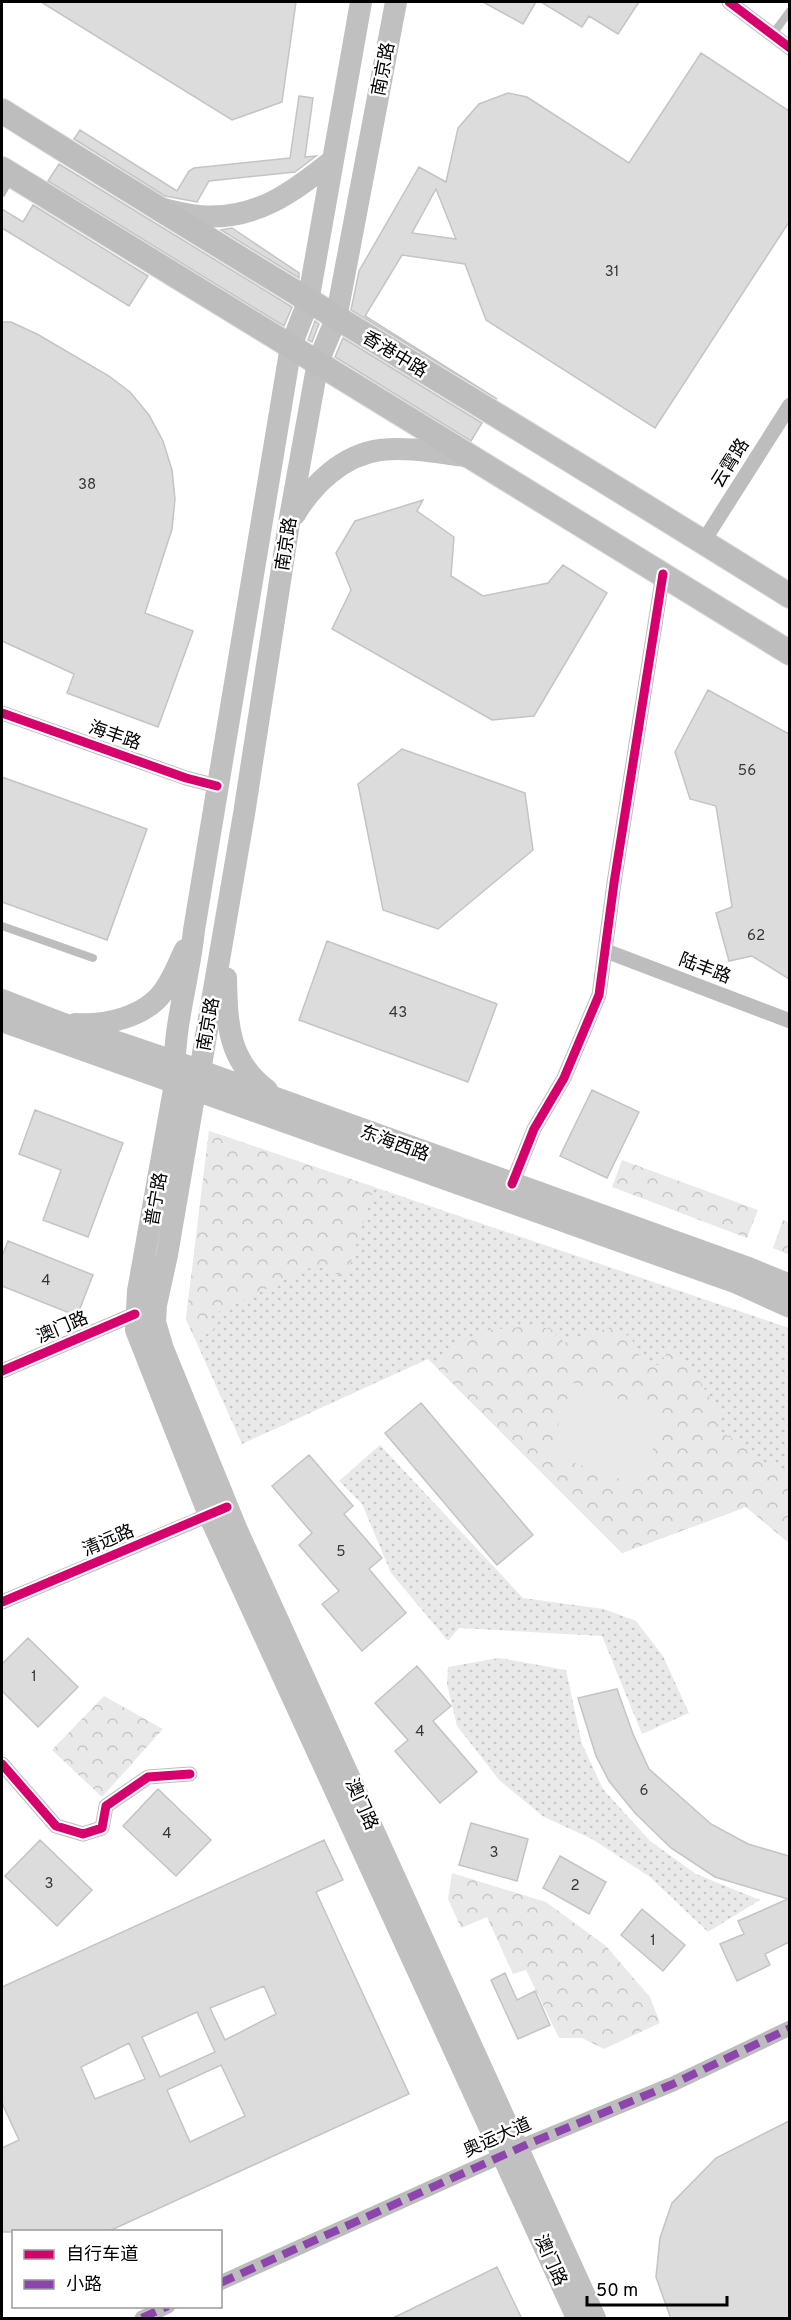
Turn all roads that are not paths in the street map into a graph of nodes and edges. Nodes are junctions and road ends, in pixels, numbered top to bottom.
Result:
1 (361, 2) edge
2 (396, 2) edge
3 (729, 2) edge
4 (789, 11) edge
5 (772, 35) junction
6 (789, 48) edge
7 (2, 111) edge
8 (333, 160) junction
9 (5, 179) edge
10 (156, 208) junction
11 (308, 302) junction
12 (336, 319) junction
13 (291, 346) junction
14 (318, 362) junction
15 (789, 405) edge
16 (472, 457) junction
17 (289, 523) junction
18 (703, 542) junction
19 (663, 574) junction
20 (789, 596) edge
21 (789, 653) edge
22 (2, 713) edge
23 (217, 786) junction
24 (2, 926) edge
25 (194, 930) junction
26 (224, 935) junction
27 (606, 951) junction
28 (93, 958) dead end
29 (2, 1000) edge
30 (2, 1021) edge
31 (789, 1021) edge
32 (61, 1023) junction
33 (173, 1061) junction
34 (190, 1082) junction
35 (283, 1102) junction
36 (512, 1184) junction
37 (789, 1285) edge
38 (789, 1307) edge
39 (146, 1309) junction
40 (2, 1371) edge
41 (218, 1511) junction
42 (2, 1602) edge
43 (2, 1764) edge
44 (190, 1774) dead end
45 (789, 2028) edge
46 (511, 2151) junction
47 (222, 2282) edge
48 (166, 2308) edge
49 (142, 2319) edge
50 (577, 2319) edge
51 (595, 2319) edge

1 - 8 main road, 南京路
2 - 12 main road, 南京路
3 - 5 street
4 - 5 lane
5 - 6 street
7 - 10 main road, 香港中路
8 - 10 main road
8 - 11 main road, 南京路
9 - 13 main road
10 - 11 main road, 香港中路
11 - 12 main road, 香港中路
11 - 13 main road, 南京路
12 - 14 main road, 南京路
12 - 18 main road, 香港中路
13 - 14 main road
13 - 23 main road, 南京路
14 - 16 main road
14 - 17 main road, 南京路
15 - 18 street, 云霄路
16 - 17 main road
16 - 19 main road
17 - 26 main road, 南京路
18 - 20 main road, 香港中路
19 - 21 main road
19 - 27 street
22 - 23 street, 海丰路
23 - 25 main road, 南京路
24 - 28 lane
25 - 32 main road
25 - 33 main road, 南京路
26 - 34 main road, 南京路
26 - 35 main road
27 - 31 street, 陆丰路
27 - 36 street
29 - 32 main road
30 - 34 main road, 东海西路
32 - 33 main road
33 - 34 main road, 南京路
34 - 35 main road, 东海西路
34 - 38 main road, 东海西路
34 - 39 main road, 普宁路
35 - 36 main road, 东海西路
36 - 37 main road, 东海西路
39 - 40 street, 澳门路
39 - 41 main road, 澳门路
41 - 42 street, 清远路
41 - 46 main road, 澳门路
43 - 44 street
45 - 46 street, 奥运大道
46 - 47 street, 奥运大道
46 - 50 main road, 澳门路
46 - 51 main road, 澳门路
48 - 49 street

